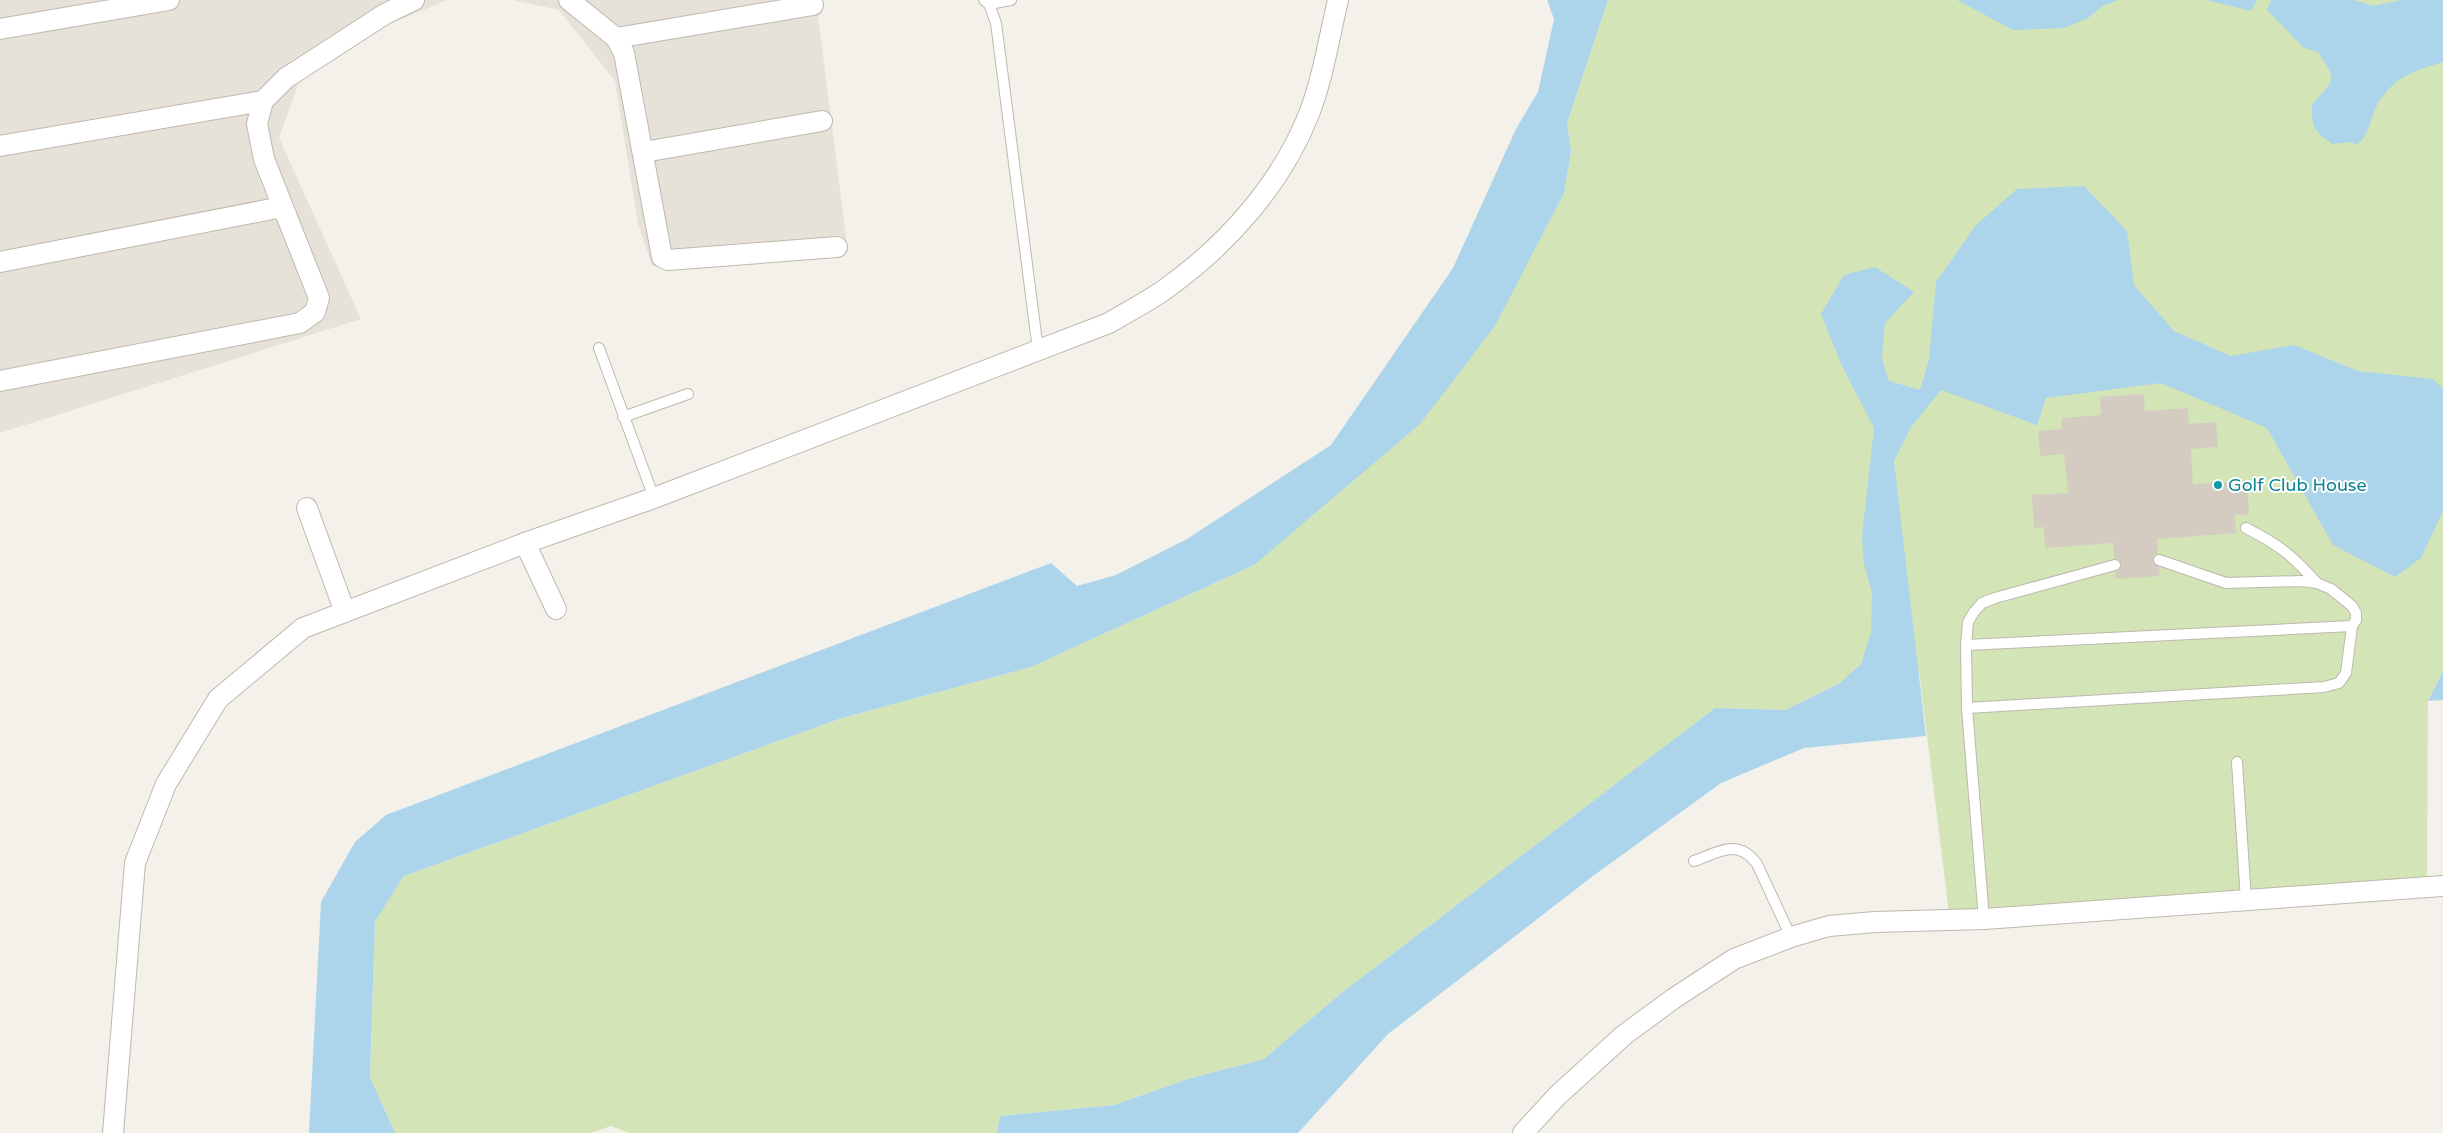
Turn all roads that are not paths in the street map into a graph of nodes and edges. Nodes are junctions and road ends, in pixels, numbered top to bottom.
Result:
1 (169, 0) edge
2 (414, 0) edge
3 (569, 0) edge
4 (1011, 0) edge
5 (1338, 0) edge
6 (987, 2) edge
7 (813, 5) dead end
8 (0, 29) edge
9 (616, 38) junction
10 (262, 101) junction
11 (822, 121) dead end
12 (0, 146) edge
13 (644, 152) junction
14 (282, 207) junction
15 (837, 247) dead end
16 (0, 262) edge
17 (598, 348) dead end
18 (1038, 350) junction
19 (0, 381) edge
20 (688, 394) dead end
21 (623, 417) junction
22 (654, 498) junction
23 (306, 508) dead end
24 (2246, 528) dead end
25 (525, 542) junction
26 (2159, 560) dead end
27 (2115, 564) dead end
28 (2317, 583) junction
29 (556, 609) dead end
30 (345, 612) junction
31 (2352, 626) junction
32 (1966, 645) junction
33 (1967, 708) junction
34 (2237, 762) dead end
35 (1694, 861) dead end
36 (2443, 886) edge
37 (2246, 901) junction
38 (1984, 919) junction
39 (1791, 937) junction
40 (112, 1133) edge
41 (1523, 1133) edge

1 - 8 street
2 - 10 street
3 - 9 street
4 - 6 lane
5 - 18 street
6 - 18 lane
7 - 9 street
9 - 13 street
10 - 12 street
10 - 14 street
11 - 13 street
13 - 15 street
14 - 16 street
14 - 19 street
17 - 21 lane
18 - 22 street
20 - 21 lane
21 - 22 lane
22 - 25 street
23 - 30 street
24 - 28 lane
25 - 29 street
25 - 30 street
26 - 28 lane
27 - 32 lane
28 - 31 lane
30 - 40 street
31 - 32 lane
31 - 33 lane
32 - 33 lane
33 - 38 lane
34 - 37 lane
35 - 39 lane
36 - 37 street
37 - 38 street
38 - 39 street
39 - 41 street

